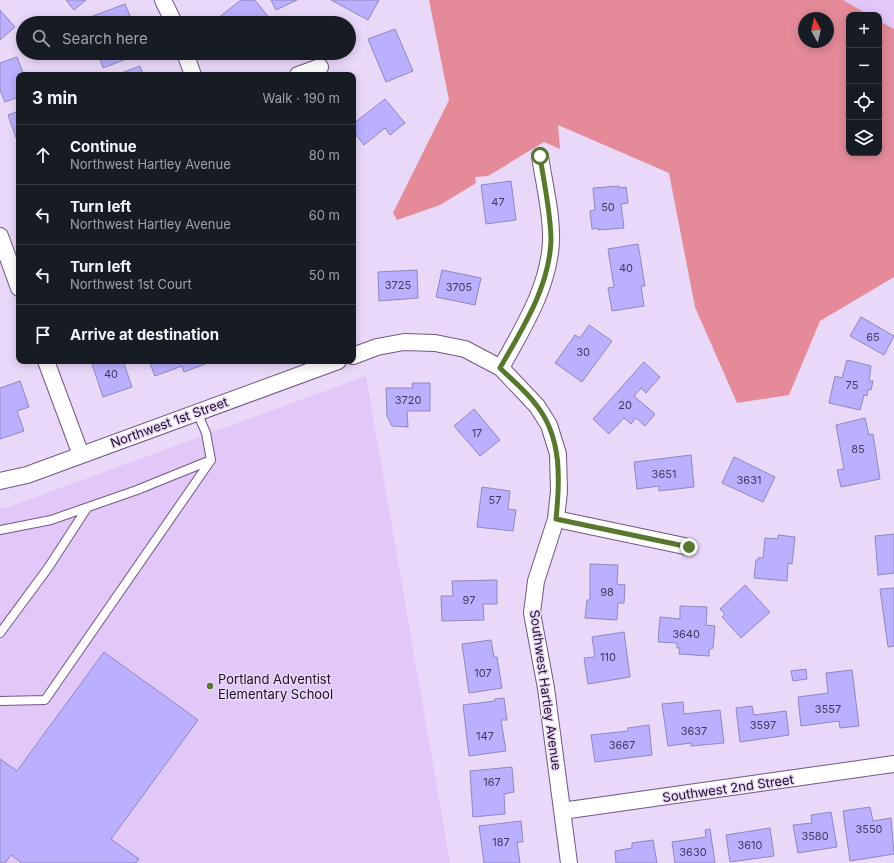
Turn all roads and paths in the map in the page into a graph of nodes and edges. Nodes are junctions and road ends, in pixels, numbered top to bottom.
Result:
1 (163, 0) edge
2 (171, 16) edge
3 (188, 60) edge
4 (320, 67) dead end
5 (192, 72) edge
6 (306, 72) edge
7 (540, 156) dead end
8 (0, 236) edge
9 (16, 280) edge
10 (356, 355) edge
11 (47, 364) edge
12 (319, 364) edge
13 (300, 367) edge
14 (500, 368) junction
15 (197, 412) junction
16 (81, 455) junction
17 (211, 460) junction
18 (0, 481) edge
19 (87, 508) junction
20 (556, 519) junction
21 (0, 530) edge
22 (689, 547) dead end
23 (0, 633) edge
24 (0, 701) edge
25 (894, 764) edge
26 (562, 811) junction
27 (569, 863) edge

1 - 2 street
3 - 5 street
4 - 6 street
7 - 14 street
8 - 9 street
10 - 14 street
11 - 16 street
12 - 13 street, Northwest 1st Street
13 - 15 street, Northwest 1st Street
14 - 20 street, Southwest Hartley Avenue
15 - 16 street, Northwest 1st Street
15 - 17 lane
16 - 18 street, Northwest 1st Street
17 - 19 lane
17 - 24 lane
19 - 21 lane
19 - 23 lane
20 - 22 street
20 - 26 street, Southwest Hartley Avenue
25 - 26 street, Southwest 2nd Street
26 - 27 street, Southwest Hartley Avenue

